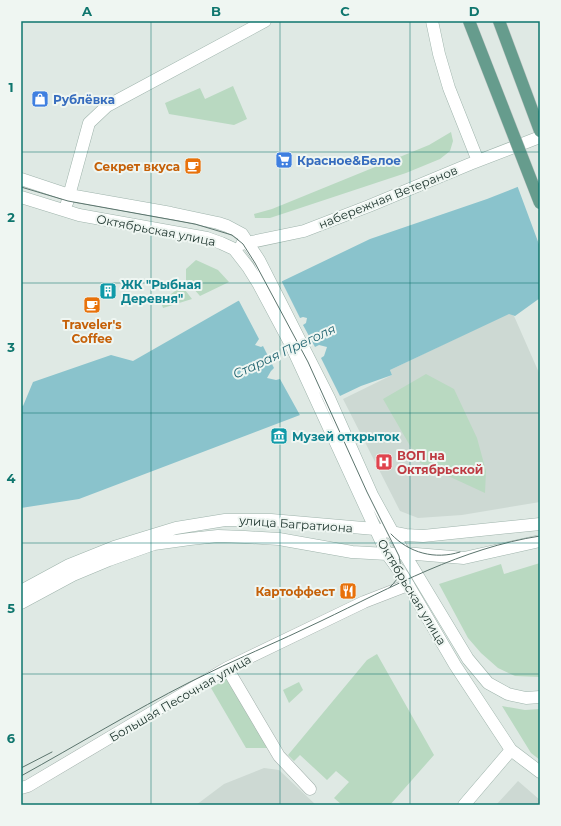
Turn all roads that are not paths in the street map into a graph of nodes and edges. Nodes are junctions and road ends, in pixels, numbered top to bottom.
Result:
1 (265, 21) edge
2 (432, 21) edge
3 (470, 21) edge
4 (499, 21) edge
5 (540, 131) edge
6 (540, 136) edge
7 (478, 161) junction
8 (21, 179) edge
9 (69, 195) junction
10 (21, 197) edge
11 (540, 202) edge
12 (65, 211) junction
13 (249, 243) junction
14 (234, 249) junction
15 (254, 264) junction
16 (324, 401) junction
17 (540, 524) edge
18 (375, 529) junction
19 (392, 532) junction
20 (540, 541) edge
21 (404, 553) junction
22 (387, 554) junction
23 (408, 585) junction
24 (21, 591) edge
25 (21, 603) edge
26 (227, 668) junction
27 (540, 697) edge
28 (511, 750) junction
29 (540, 772) edge
30 (21, 788) edge
31 (310, 788) dead end
32 (464, 805) edge

1 - 9 main road
2 - 7 main road
3 - 11 main road, bridge
4 - 5 main road
6 - 7 main road, набережная Ветеранов
7 - 13 main road, набережная Ветеранов
8 - 9 main road, Октябрьская улица
9 - 12 main road
9 - 13 main road, Октябрьская улица
10 - 12 main road, Октябрьская улица
12 - 14 main road, Октябрьская улица
13 - 14 main road, набережная Ветеранов
13 - 15 main road, Октябрьская улица
14 - 15 main road, Октябрьская улица
15 - 16 main road, Октябрьская улица
16 - 18 main road, Октябрьская улица
16 - 19 main road, Октябрьская улица
17 - 19 main road, улица Багратиона
18 - 19 main road, улица Багратиона
18 - 22 main road, Октябрьская улица
18 - 24 main road, улица Багратиона
19 - 21 main road, Октябрьская улица
20 - 21 main road, улица Багратиона
21 - 22 main road, улица Багратиона
21 - 27 main road, Октябрьская улица
22 - 23 main road, Октябрьская улица
22 - 25 main road, улица Багратиона
23 - 26 main road, Большая Песочная улица
23 - 28 main road, Октябрьская улица
26 - 30 main road, Большая Песочная улица
26 - 31 main road
28 - 29 main road, Октябрьская улица
28 - 32 main road

